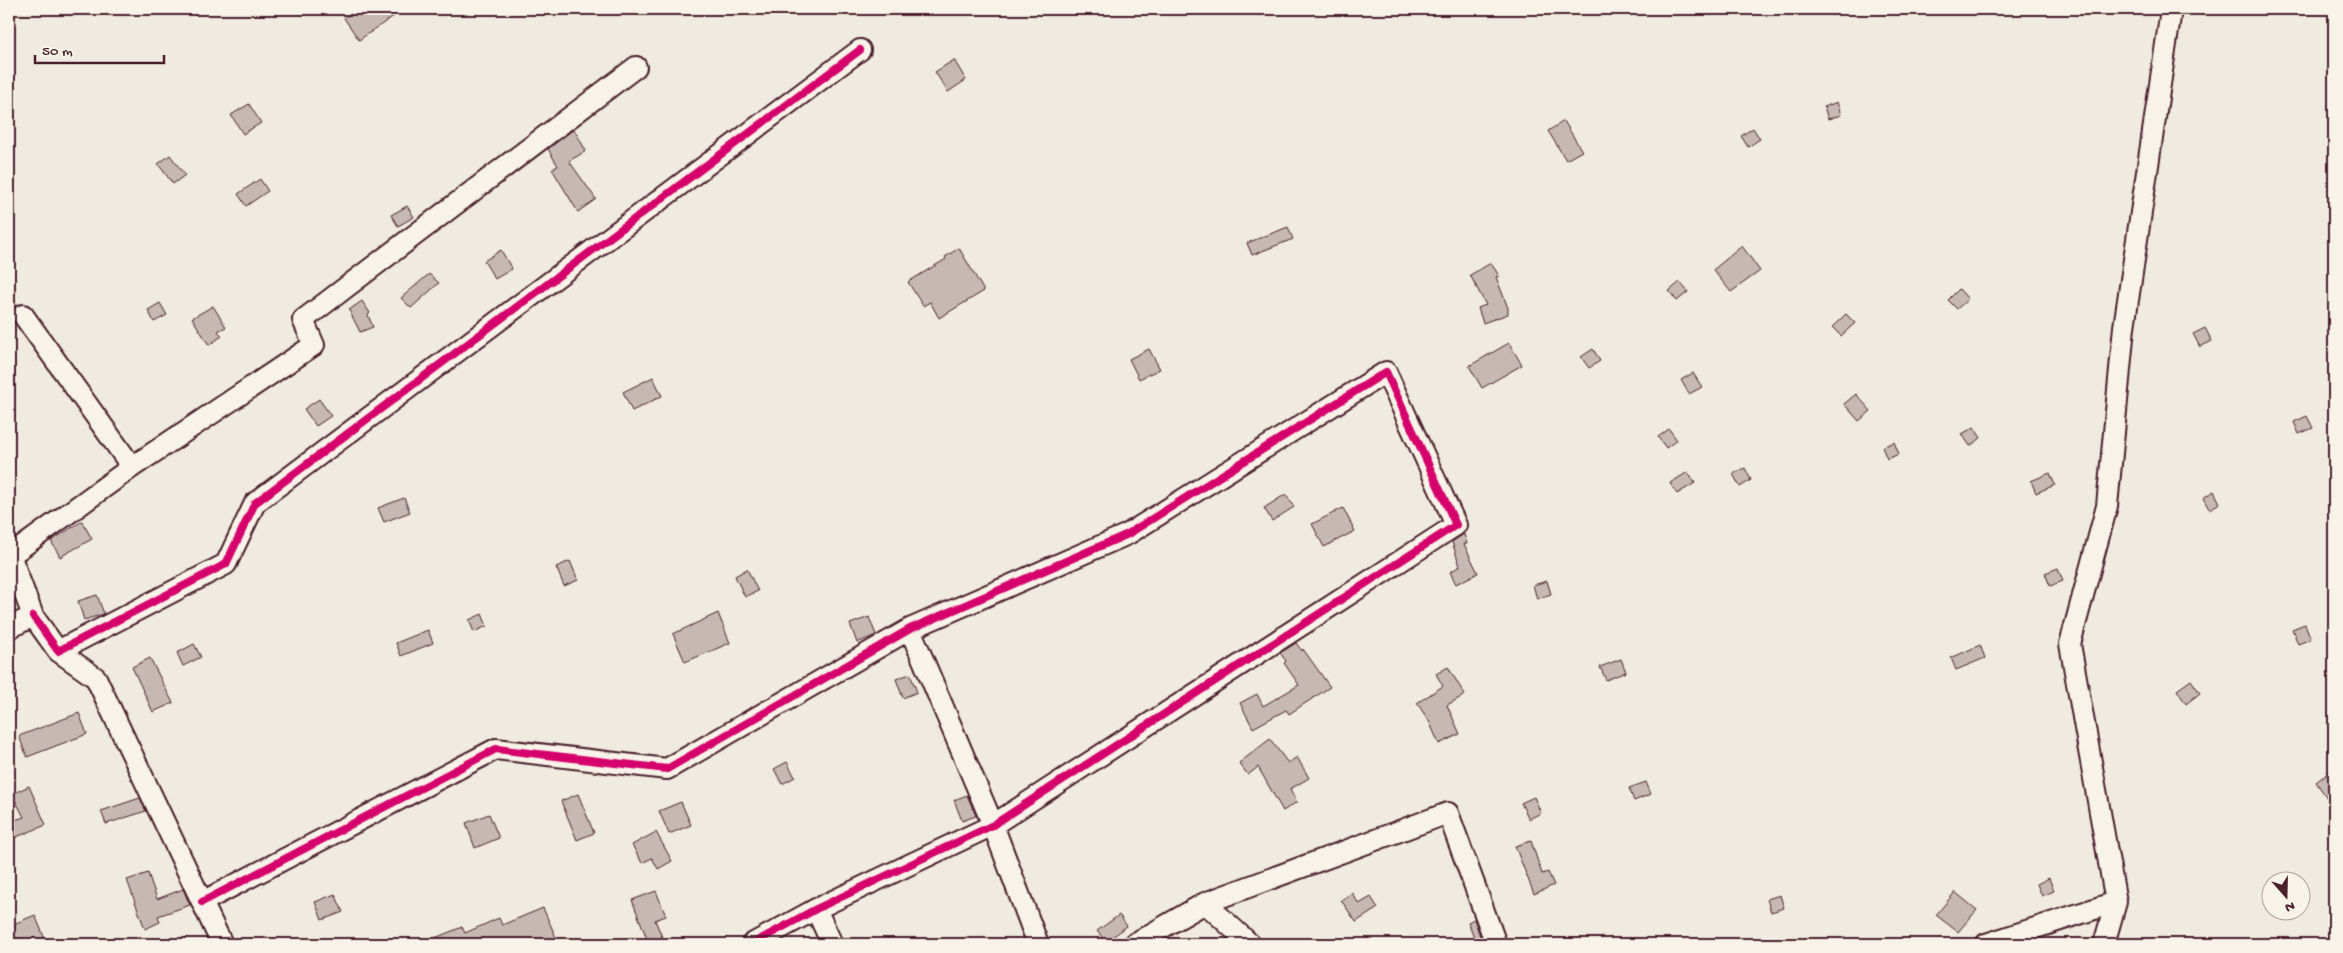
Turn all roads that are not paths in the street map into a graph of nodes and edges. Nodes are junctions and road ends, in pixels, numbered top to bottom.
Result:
1 (2170, 17) dead end
2 (860, 50) dead end
3 (636, 67) dead end
4 (23, 315) dead end
5 (132, 468) junction
6 (10, 554) edge
7 (33, 616) junction
8 (9, 628) edge
9 (910, 629) junction
10 (58, 651) junction
11 (993, 825) junction
12 (202, 902) junction
13 (2116, 902) junction
14 (1205, 903) junction
15 (816, 909) junction
16 (222, 944) edge
17 (752, 944) edge
18 (832, 944) edge
19 (1038, 944) edge
20 (1134, 944) edge
21 (1250, 944) edge
22 (1496, 944) edge
23 (1986, 944) edge
24 (2104, 944) edge

1 - 13 street
2 - 10 street
3 - 5 street
4 - 5 street
5 - 6 street
6 - 7 street
7 - 8 street
7 - 10 street
9 - 11 street
9 - 11 street
9 - 12 street
10 - 12 street
11 - 15 street
11 - 19 street
12 - 16 street
13 - 23 street
13 - 24 street
14 - 20 street
14 - 21 street
14 - 22 street
15 - 17 street
15 - 18 street

